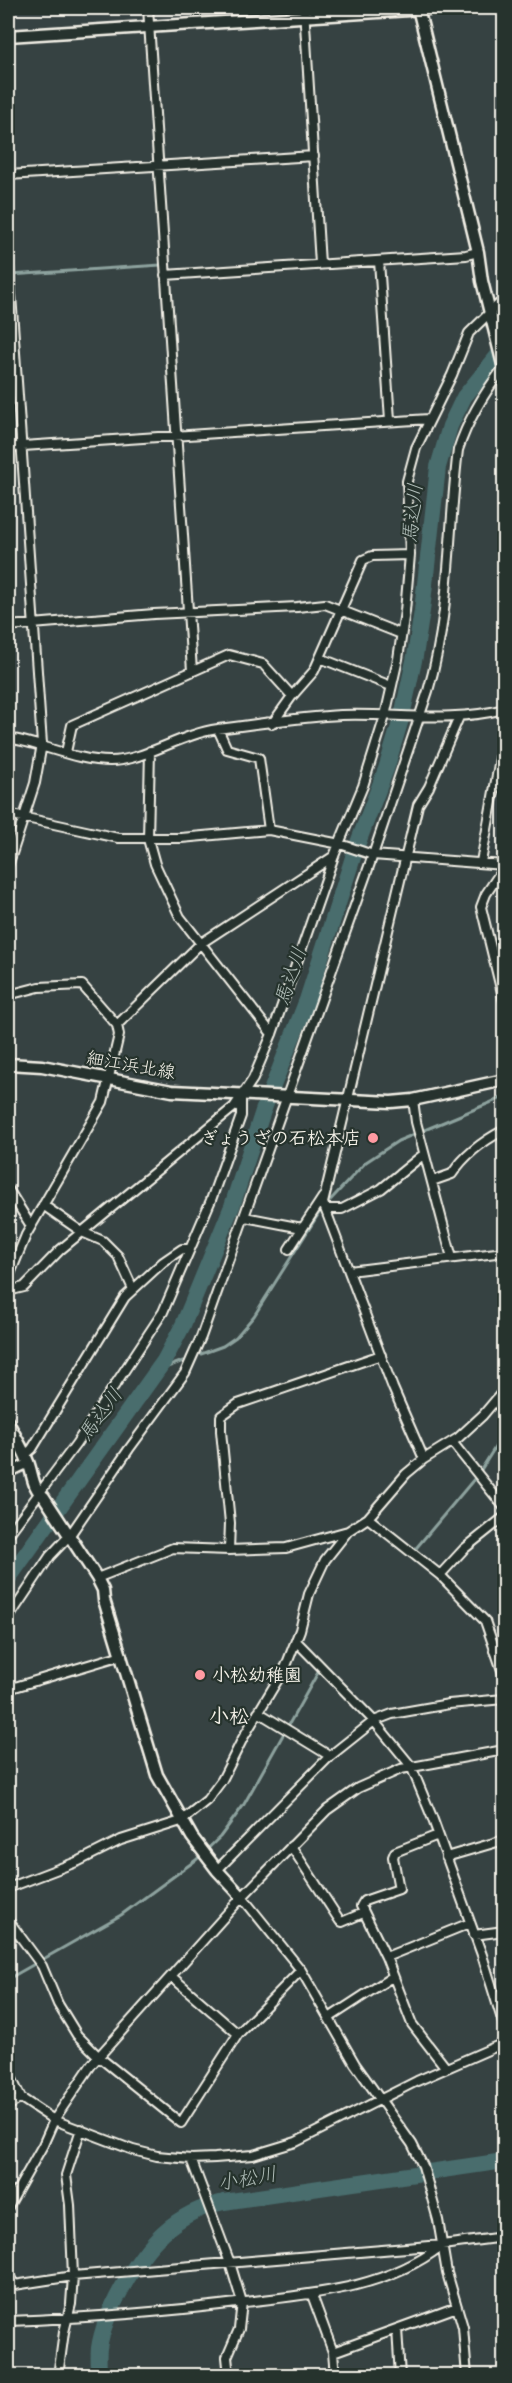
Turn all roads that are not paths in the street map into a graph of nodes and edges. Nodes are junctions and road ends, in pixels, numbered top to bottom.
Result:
1 (148, 8) edge
2 (418, 8) edge
3 (440, 8) edge
4 (304, 12) edge
5 (150, 27) junction
6 (8, 36) edge
7 (314, 156) junction
8 (158, 166) junction
9 (8, 175) edge
10 (8, 251) edge
11 (478, 252) junction
12 (378, 261) junction
13 (320, 264) junction
14 (165, 275) junction
15 (504, 299) edge
16 (490, 313) junction
17 (504, 366) edge
18 (429, 418) junction
19 (390, 420) junction
20 (176, 435) junction
21 (21, 446) junction
22 (8, 447) edge
23 (410, 555) junction
24 (342, 611) junction
25 (188, 613) junction
26 (33, 624) junction
27 (8, 626) edge
28 (402, 634) junction
29 (320, 658) junction
30 (192, 671) junction
31 (392, 686) junction
32 (291, 696) junction
33 (504, 709) edge
34 (420, 715) junction
35 (388, 716) junction
36 (459, 717) junction
37 (272, 724) junction
38 (218, 729) junction
39 (504, 737) edge
40 (8, 738) edge
41 (42, 744) junction
42 (150, 750) junction
43 (66, 752) junction
44 (8, 814) edge
45 (23, 817) junction
46 (269, 830) junction
47 (148, 839) junction
48 (343, 844) junction
49 (371, 854) junction
50 (334, 856) junction
51 (406, 858) junction
52 (482, 862) junction
53 (8, 866) edge
54 (504, 866) edge
55 (200, 944) junction
56 (8, 995) edge
57 (504, 1001) edge
58 (117, 1026) junction
59 (272, 1034) junction
60 (8, 1064) edge
61 (109, 1078) junction
62 (504, 1080) edge
63 (245, 1094) junction
64 (286, 1095) junction
65 (348, 1100) junction
66 (413, 1100) junction
67 (504, 1130) edge
68 (424, 1154) junction
69 (432, 1181) junction
70 (8, 1189) edge
71 (325, 1203) junction
72 (43, 1204) junction
73 (245, 1217) junction
74 (31, 1226) junction
75 (302, 1228) junction
76 (82, 1232) junction
77 (190, 1249) junction
78 (289, 1249) dead end
79 (504, 1252) edge
80 (452, 1258) junction
81 (349, 1271) junction
82 (8, 1279) edge
83 (133, 1289) junction
84 (8, 1291) edge
85 (381, 1355) junction
86 (504, 1390) edge
87 (8, 1422) edge
88 (452, 1442) junction
89 (27, 1459) junction
90 (424, 1459) junction
91 (8, 1473) edge
92 (42, 1495) junction
93 (504, 1507) edge
94 (504, 1517) edge
95 (368, 1518) junction
96 (348, 1531) junction
97 (69, 1533) junction
98 (8, 1535) edge
99 (229, 1550) junction
100 (440, 1575) junction
101 (98, 1578) junction
102 (8, 1620) edge
103 (296, 1641) junction
104 (504, 1648) edge
105 (494, 1651) junction
106 (122, 1655) junction
107 (504, 1676) edge
108 (8, 1689) edge
109 (504, 1699) edge
110 (258, 1712) junction
111 (374, 1721) junction
112 (504, 1750) edge
113 (330, 1756) junction
114 (411, 1766) junction
115 (181, 1821) junction
116 (438, 1835) junction
117 (504, 1840) edge
118 (291, 1845) junction
119 (446, 1857) junction
120 (217, 1870) junction
121 (8, 1888) edge
122 (242, 1897) junction
123 (363, 1912) junction
124 (8, 1920) edge
125 (470, 1923) junction
126 (504, 1931) edge
127 (474, 1935) junction
128 (386, 1957) junction
129 (301, 1970) junction
130 (171, 1976) junction
131 (392, 1977) junction
132 (329, 2018) junction
133 (504, 2026) edge
134 (238, 2034) junction
135 (504, 2043) edge
136 (99, 2057) junction
137 (446, 2068) junction
138 (8, 2072) edge
139 (21, 2098) junction
140 (378, 2100) junction
141 (8, 2106) edge
142 (54, 2120) junction
143 (81, 2129) junction
144 (191, 2159) junction
145 (8, 2207) edge
146 (504, 2237) edge
147 (442, 2245) junction
148 (230, 2263) junction
149 (8, 2274) edge
150 (73, 2276) junction
151 (11, 2285) edge
152 (312, 2295) junction
153 (242, 2302) junction
154 (457, 2307) junction
155 (68, 2318) junction
156 (8, 2321) edge
157 (397, 2330) junction
158 (333, 2352) junction
159 (58, 2376) edge
160 (230, 2376) edge
161 (334, 2376) edge
162 (400, 2376) edge
163 (467, 2376) edge

1 - 5 street
2 - 3 street
2 - 4 street
2 - 11 street
4 - 5 street
4 - 7 street
5 - 6 street
5 - 8 street
7 - 8 street
7 - 13 street
8 - 9 street
8 - 14 street
10 - 21 street
11 - 12 street
11 - 16 street
12 - 13 street
12 - 19 street
13 - 14 street
14 - 20 street
15 - 16 street
16 - 17 street
16 - 18 street
17 - 34 street
18 - 19 street
18 - 23 street
19 - 20 street
20 - 21 street
20 - 25 street
21 - 22 street
21 - 26 street
23 - 24 street
23 - 28 street
24 - 25 street
24 - 28 street
24 - 29 street
25 - 26 street
25 - 30 street
26 - 27 street
26 - 41 street
28 - 31 street
29 - 31 street
29 - 32 street
30 - 32 street
30 - 43 street
31 - 35 street
32 - 37 street
33 - 36 street
34 - 35 street
34 - 36 street
34 - 49 street
35 - 37 street
35 - 48 street
36 - 51 street
37 - 38 street
38 - 42 street
38 - 46 street
39 - 52 street
40 - 41 street
41 - 43 street
41 - 45 street
42 - 43 street
42 - 47 street
44 - 45 street
45 - 47 street
45 - 53 street
46 - 47 street
46 - 48 street
47 - 55 street
48 - 49 street
48 - 50 street
49 - 51 street
49 - 64 street
50 - 55 street
50 - 59 street
51 - 52 street
51 - 65 street
52 - 54 street
54 - 57 street
55 - 58 street
55 - 59 street
56 - 58 street
58 - 61 street
59 - 63 street
60 - 61 street, 細江浜北線
61 - 63 street, 細江浜北線
61 - 72 street
62 - 66 street
63 - 64 street, 細江浜北線
63 - 76 street
63 - 77 street
64 - 65 street
64 - 73 street
65 - 66 street
65 - 71 street
66 - 68 street
67 - 69 street
68 - 69 street
68 - 71 street
69 - 80 street
70 - 74 street
71 - 75 street
71 - 81 street
72 - 74 street
72 - 76 street
73 - 75 street
73 - 97 street
74 - 82 street
75 - 78 street
76 - 83 street
76 - 84 street
77 - 83 street
77 - 92 street
79 - 80 street
80 - 81 street
81 - 85 street
83 - 89 street
85 - 90 street
85 - 99 street
86 - 88 street
87 - 89 street
88 - 90 street
88 - 93 street
89 - 91 street
89 - 92 street
90 - 95 street
92 - 97 street
92 - 98 street
94 - 100 street
95 - 96 street
95 - 100 street
96 - 99 street
96 - 103 street
97 - 101 street
97 - 102 street
99 - 101 street
100 - 105 street
101 - 106 street
103 - 110 street
103 - 111 street
104 - 105 street
105 - 107 street
106 - 108 street
106 - 115 street
109 - 111 street
110 - 113 street
110 - 115 street
111 - 113 street
111 - 114 street
112 - 114 street
113 - 120 street
114 - 116 street
114 - 118 street
115 - 120 street
115 - 121 street
116 - 119 street
116 - 123 street
117 - 119 street
118 - 122 street
118 - 123 street
119 - 125 street
120 - 122 street
122 - 129 street
122 - 130 street
123 - 128 street
124 - 136 street
125 - 127 street
125 - 128 street
126 - 127 street
127 - 133 street
128 - 131 street
129 - 132 street
129 - 134 street
130 - 134 street
130 - 136 street
131 - 132 street
131 - 137 street
132 - 140 street
134 - 136 street
135 - 137 street
136 - 142 street
137 - 140 street
138 - 139 street
139 - 141 street
139 - 142 street
140 - 144 street
140 - 147 street
142 - 143 street
142 - 145 street
143 - 144 street
143 - 150 street
144 - 148 street
146 - 147 street
147 - 148 street
147 - 152 street
147 - 154 street
148 - 150 street
148 - 153 street
149 - 151 street
150 - 151 street
150 - 155 street
152 - 153 street
152 - 158 street
153 - 155 street
153 - 160 street
154 - 157 street
154 - 163 street
155 - 156 street
155 - 159 street
157 - 158 street
157 - 162 street
158 - 161 street

